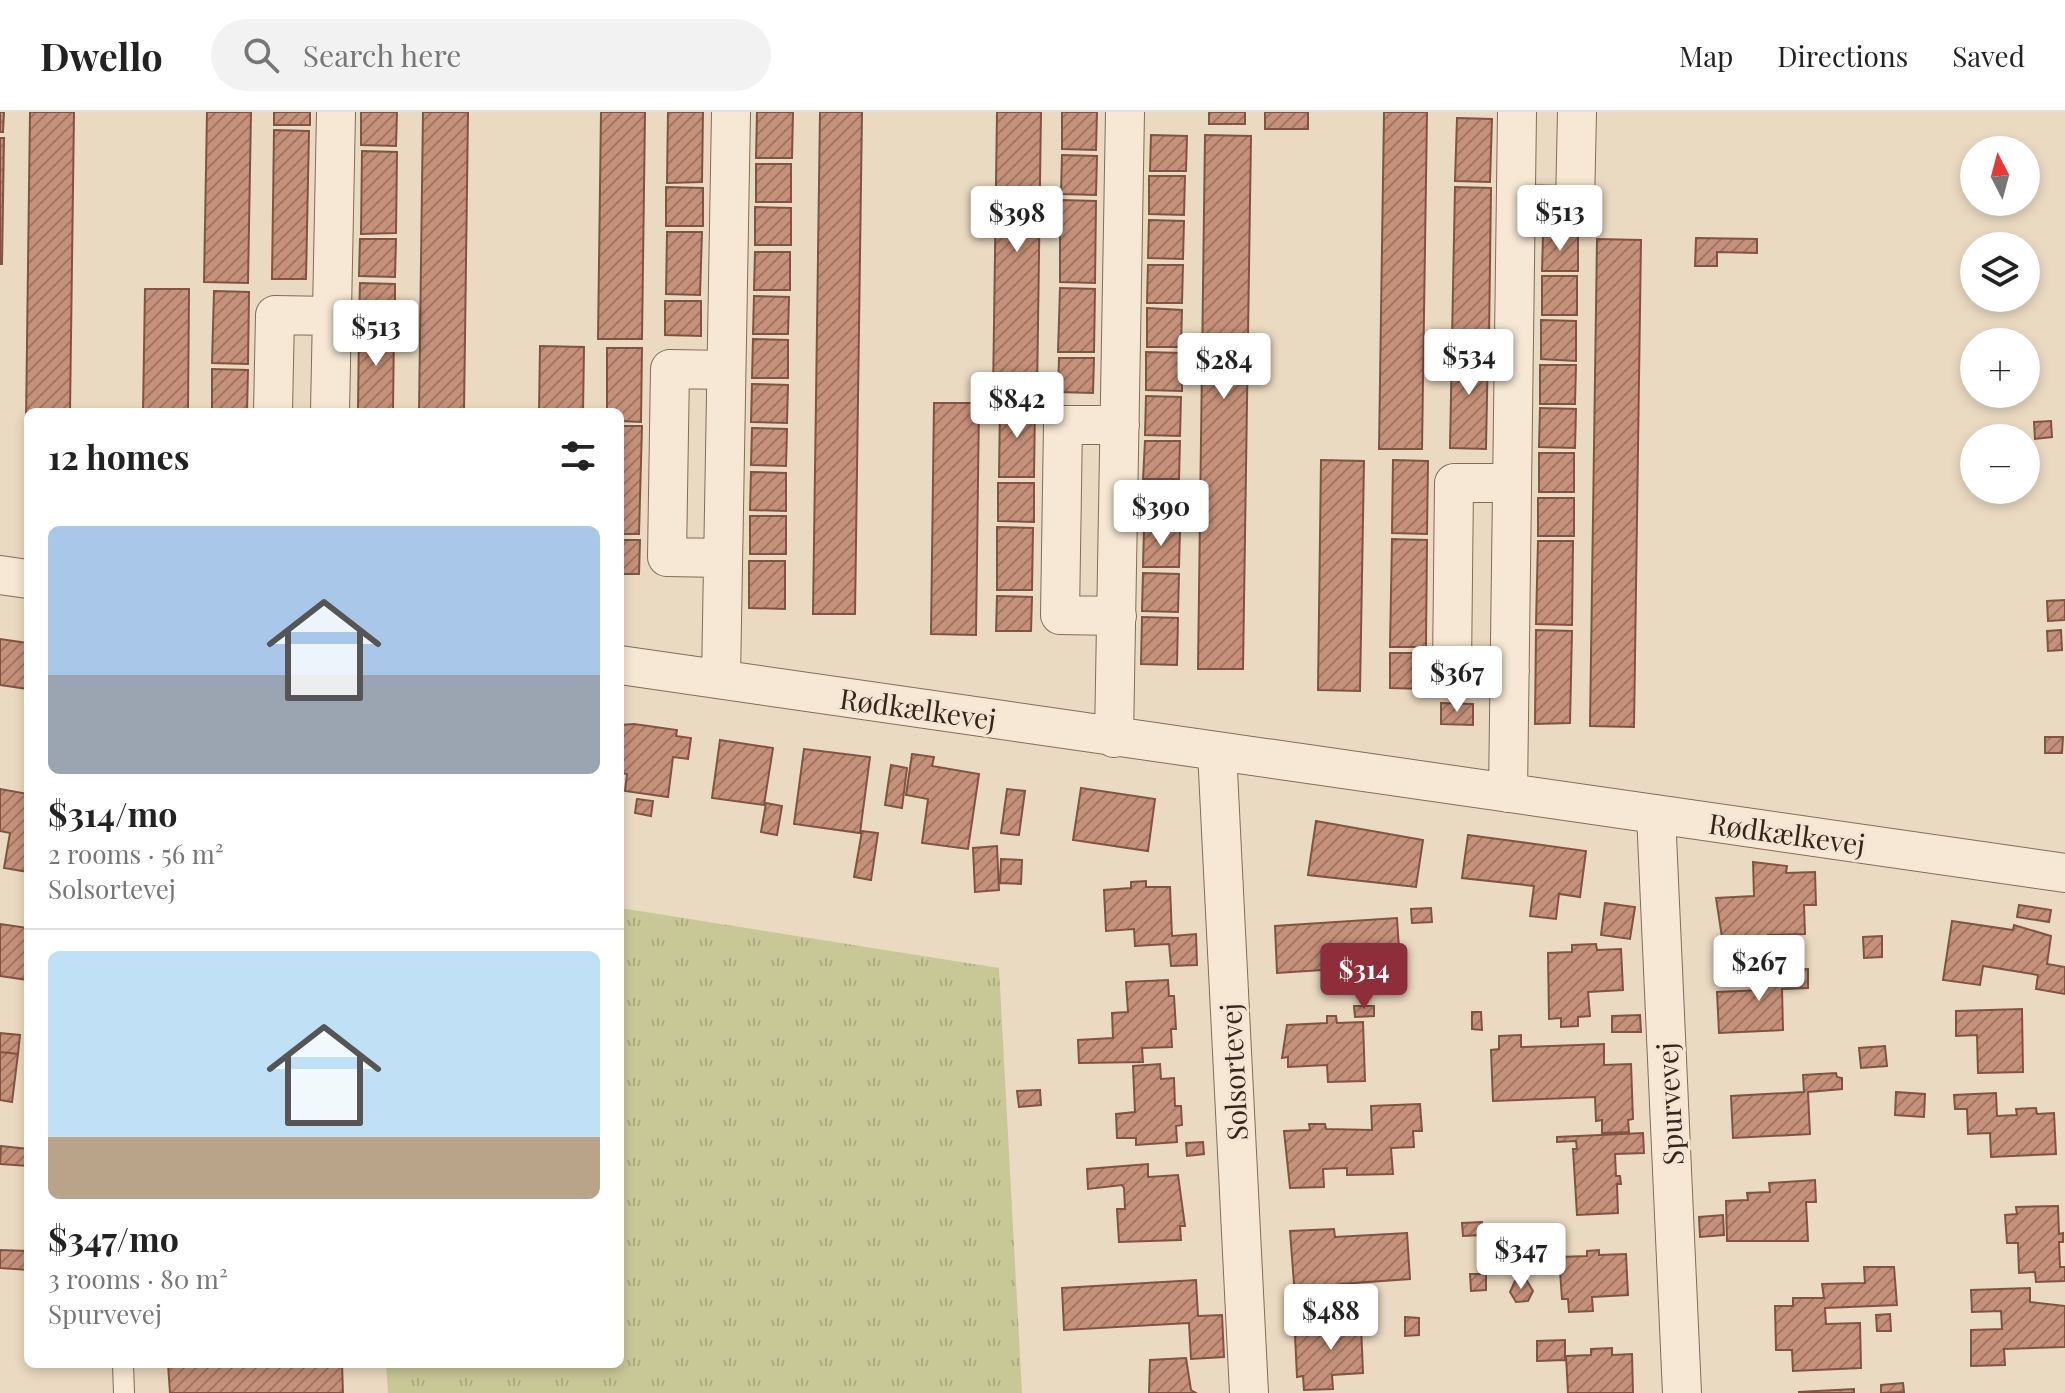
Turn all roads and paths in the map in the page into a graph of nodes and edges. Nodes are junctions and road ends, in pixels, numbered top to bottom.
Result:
1 (336, 112) edge
2 (731, 112) edge
3 (1125, 112) edge
4 (1517, 112) edge
5 (1577, 112) edge
6 (1516, 204) junction
7 (332, 316) junction
8 (726, 370) junction
9 (273, 408) edge
10 (330, 408) edge
11 (1120, 425) junction
12 (1512, 483) junction
13 (723, 558) junction
14 (0, 575) edge
15 (24, 578) edge
16 (1117, 616) junction
17 (624, 666) edge
18 (1510, 671) junction
19 (721, 679) junction
20 (1114, 738) junction
21 (1217, 751) junction
22 (1508, 793) junction
23 (1656, 814) junction
24 (2065, 873) edge
25 (123, 1368) edge
26 (124, 1393) edge
27 (1249, 1393) edge
28 (1682, 1393) edge

1 - 7 street
2 - 8 street
3 - 11 street
4 - 6 street
5 - 6 street
6 - 12 street
7 - 9 street
7 - 10 street
8 - 13 street
8 - 13 street
11 - 16 street
11 - 16 street
12 - 18 street
12 - 18 street
13 - 19 street
14 - 15 street
16 - 20 street
17 - 19 street, Rødkælkevej
18 - 22 street
19 - 20 street, Rødkælkevej
20 - 21 street, Rødkælkevej
21 - 22 street, Rødkælkevej
21 - 27 street, Solsortevej
22 - 23 street, Rødkælkevej
23 - 24 street, Rødkælkevej
23 - 28 street, Spurvevej
25 - 26 lane

